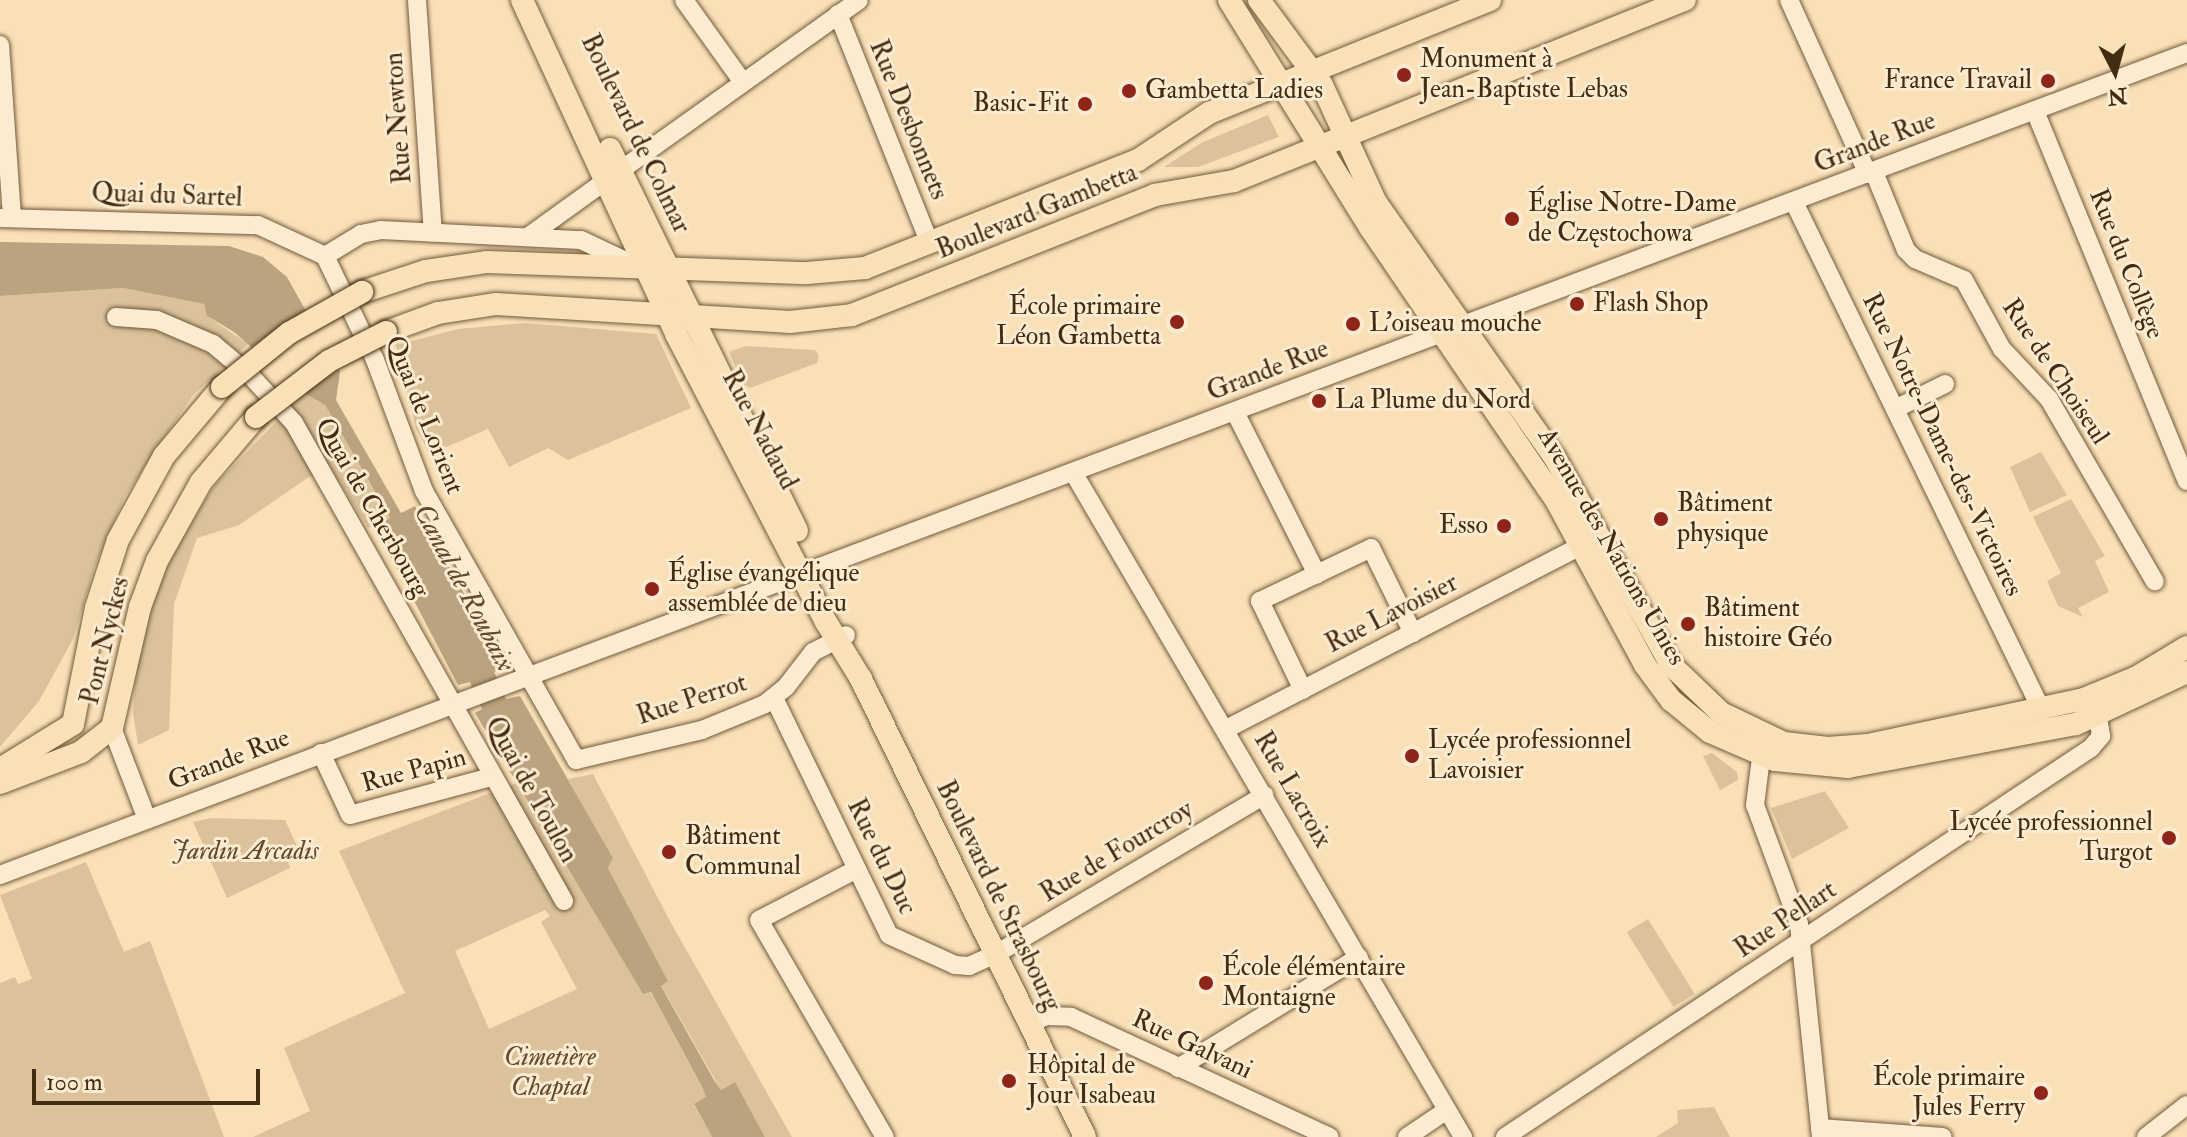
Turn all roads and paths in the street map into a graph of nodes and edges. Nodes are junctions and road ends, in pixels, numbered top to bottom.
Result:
1 (417, 0) edge
2 (522, 0) edge
3 (538, 0) edge
4 (684, 0) edge
5 (1229, 0) edge
6 (1259, 0) edge
7 (1490, 0) edge
8 (1685, 0) edge
9 (1789, 0) edge
10 (850, 5) edge
11 (0, 45) edge
12 (2187, 53) edge
13 (1312, 69) junction
14 (742, 81) junction
15 (1282, 81) junction
16 (2035, 111) junction
17 (1345, 137) junction
18 (1322, 145) junction
19 (1871, 173) junction
20 (614, 174) junction
21 (1794, 202) junction
22 (6, 218) edge
23 (433, 232) junction
24 (527, 236) junction
25 (930, 244) junction
26 (325, 256) junction
27 (639, 265) junction
28 (668, 267) junction
29 (837, 272) junction
30 (656, 291) junction
31 (680, 291) junction
32 (362, 292) joint
33 (496, 304) junction
34 (667, 314) junction
35 (691, 315) junction
36 (116, 317) dead end
37 (1452, 329) junction
38 (386, 332) joint
39 (1945, 384) dead end
40 (1895, 409) junction
41 (1235, 412) junction
42 (1073, 472) junction
43 (2187, 481) edge
44 (1582, 545) junction
45 (808, 569) junction
46 (1317, 574) junction
47 (2155, 582) dead end
48 (1413, 633) junction
49 (841, 637) junction
50 (2187, 647) edge
51 (2187, 672) edge
52 (528, 675) junction
53 (1303, 690) junction
54 (774, 698) junction
55 (453, 703) junction
56 (2042, 711) junction
57 (2098, 716) junction
58 (112, 728) junction
59 (1226, 729) junction
60 (1762, 746) junction
61 (321, 753) junction
62 (576, 760) joint
63 (0, 769) edge
64 (491, 777) junction
65 (0, 783) edge
66 (1265, 795) junction
67 (147, 819) junction
68 (857, 869) junction
69 (0, 875) edge
70 (564, 901) dead end
71 (1802, 941) junction
72 (996, 954) junction
73 (1359, 957) junction
74 (1029, 1023) junction
75 (1178, 1068) junction
76 (2187, 1105) edge
77 (1447, 1110) junction
78 (1820, 1133) edge
79 (885, 1137) edge
80 (1085, 1137) edge
81 (1330, 1137) edge
82 (1407, 1137) edge
83 (1463, 1137) edge
84 (1505, 1137) edge
85 (1943, 1137) edge
86 (2146, 1137) edge

1 - 23 street, Rue Newton
2 - 20 main road, Boulevard de Colmar
3 - 20 main road, Boulevard de Colmar
4 - 14 street
5 - 15 main road, Avenue des Nations Unies
6 - 13 main road, Avenue des Nations Unies
7 - 13 main road, Boulevard Gambetta
8 - 17 main road, Boulevard Gambetta
9 - 19 street, Rue de Choiseul
10 - 14 street
10 - 25 street, Rue Desbonnets
11 - 22 street
12 - 16 street, Grande Rue
13 - 15 main road, Boulevard Gambetta
13 - 17 main road, Avenue des Nations Unies
14 - 20 street
15 - 18 main road, Avenue des Nations Unies
15 - 25 main road, Boulevard Gambetta
16 - 19 street, Grande Rue
16 - 43 street, Rue du Collège
17 - 18 main road, Boulevard Gambetta
17 - 37 main road, Avenue des Nations Unies
18 - 35 main road, Boulevard Gambetta
18 - 37 main road, Avenue des Nations Unies
19 - 21 street, Grande Rue
19 - 47 street, Rue de Choiseul
20 - 24 street
20 - 27 main road, Boulevard de Colmar
20 - 28 main road, Boulevard de Colmar
21 - 37 street, Grande Rue
21 - 40 street, Rue Notre-Dame-des-Victoires
22 - 26 street, Quai du Sartel
23 - 24 street, Boulevard Gambetta
23 - 26 street, Boulevard Gambetta
24 - 27 street, Boulevard Gambetta
25 - 29 main road, Boulevard Gambetta
26 - 52 street, Quai de Lorient
27 - 28 main road, Boulevard Gambetta
27 - 30 main road, Boulevard de Colmar
27 - 32 main road, Boulevard Gambetta
28 - 29 main road, Boulevard Gambetta
28 - 30 main road
28 - 31 main road, Boulevard de Colmar
29 - 31 main road
30 - 33 main road
30 - 34 main road, Boulevard de Colmar
31 - 34 main road
31 - 35 main road, Boulevard de Colmar
32 - 63 main road, Pont Nyckes, bridge
33 - 34 main road, Boulevard Gambetta
33 - 38 main road, Boulevard Gambetta
34 - 35 main road, Boulevard Gambetta
34 - 45 main road, Rue Nadaud
35 - 45 main road, Rue Nadaud
36 - 55 street, Quai de Cherbourg
37 - 41 street, Grande Rue
37 - 44 main road, Avenue des Nations Unies
37 - 60 main road, Avenue des Nations Unies
38 - 58 main road, Pont Nyckes, bridge
39 - 40 street
40 - 56 street, Rue Notre-Dame-des-Victoires
41 - 42 street, Grande Rue
41 - 46 street
42 - 45 street, Grande Rue
42 - 59 street, Rue Lacroix
44 - 48 street, Rue Lavoisier
44 - 60 main road, Avenue des Nations Unies
45 - 49 main road, Boulevard de Strasbourg
45 - 52 street, Grande Rue
46 - 48 street
46 - 53 street
48 - 53 street, Rue Lavoisier
49 - 54 street, Rue Perrot
49 - 72 main road, Boulevard de Strasbourg
50 - 56 main road, Avenue des Nations Unies
51 - 57 main road, Avenue des Nations Unies
52 - 55 street, Grande Rue
52 - 62 street, Quai de Lorient
53 - 59 street, Rue Lavoisier
54 - 62 street, Rue Perrot
54 - 68 street, Rue du Duc
55 - 61 street, Grande Rue
55 - 64 street, Quai de Toulon
56 - 60 main road, Avenue des Nations Unies
57 - 60 main road, Avenue des Nations Unies
57 - 71 street, Rue Pellart
58 - 65 main road
58 - 67 street, Pont Nyckes
59 - 66 street, Rue Lacroix
60 - 71 street
61 - 64 street, Rue Papin
61 - 67 street, Grande Rue
64 - 70 street, Quai de Toulon
66 - 72 street, Rue de Fourcroy
66 - 73 street, Rue Lacroix
67 - 69 street, Grande Rue
68 - 72 street, Rue du Duc
68 - 79 street
71 - 78 street
71 - 84 street, Rue Pellart
72 - 74 main road, Boulevard de Strasbourg
73 - 75 street
73 - 77 street, Rue Lacroix
74 - 75 street, Rue Galvani
74 - 80 main road, Boulevard de Strasbourg
75 - 81 street, Rue Galvani
76 - 86 street
77 - 82 street
77 - 83 street, Rue Lacroix
78 - 85 street

